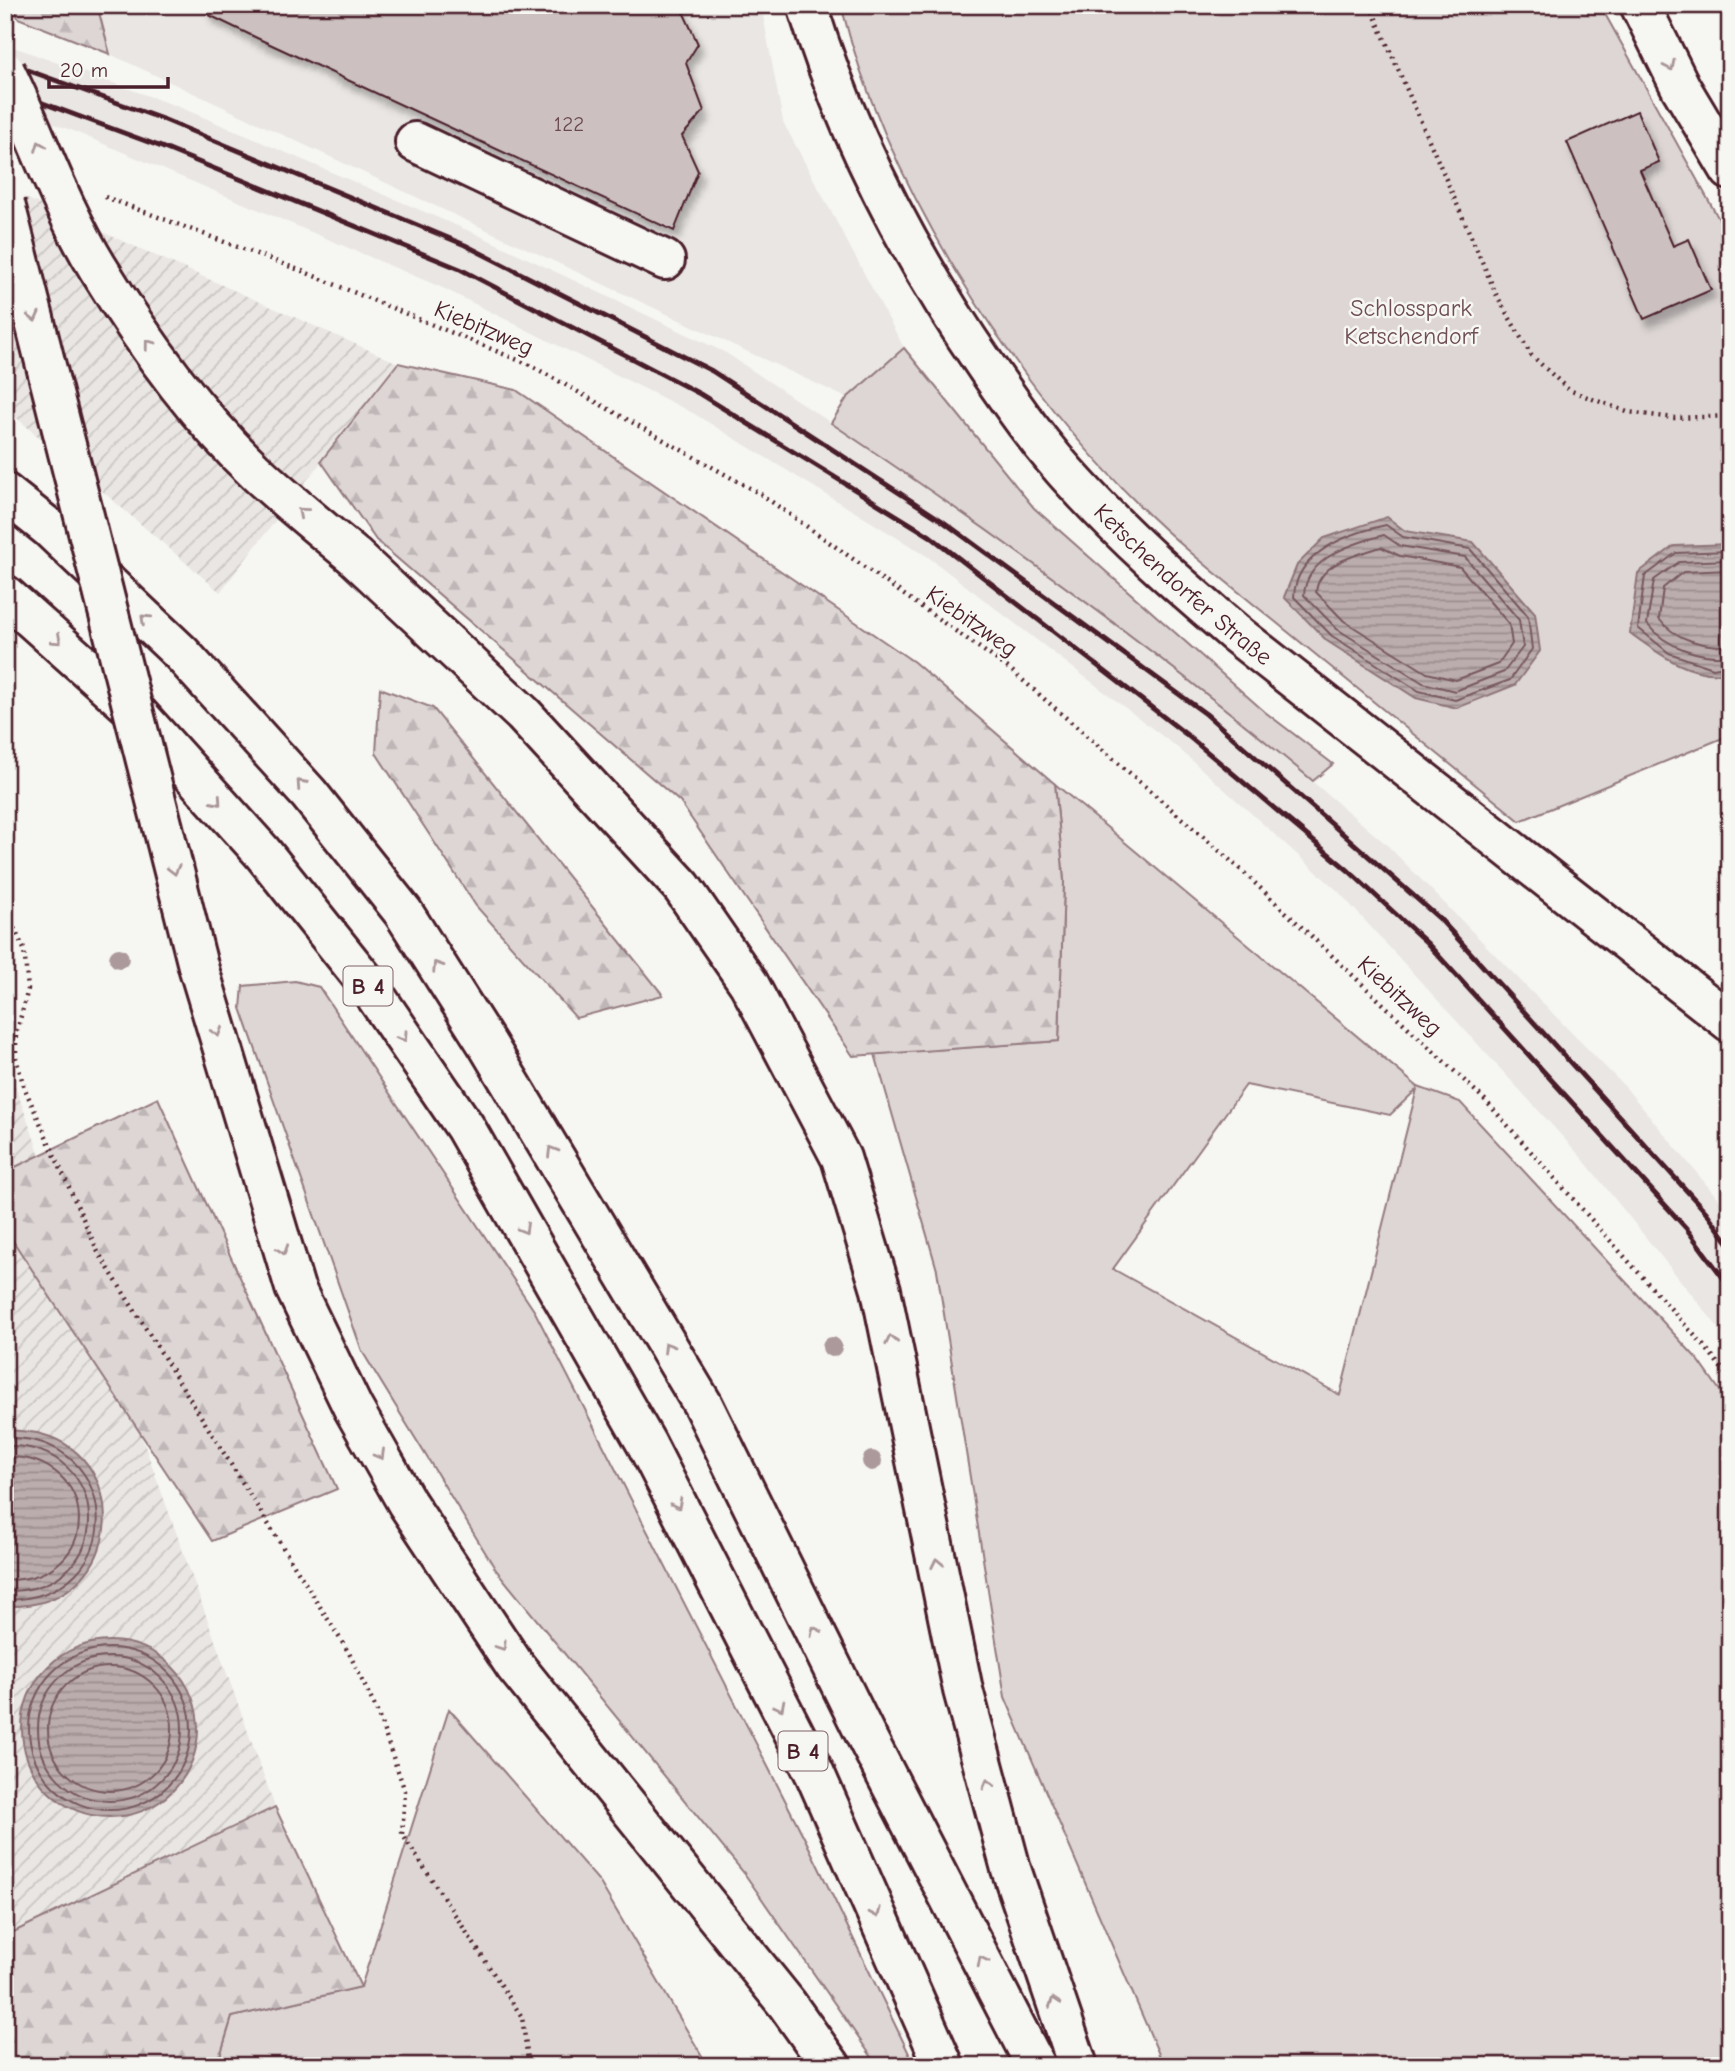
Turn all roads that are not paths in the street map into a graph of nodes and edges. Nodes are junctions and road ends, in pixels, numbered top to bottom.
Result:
1 (807, 5) edge
2 (1640, 5) edge
3 (5, 71) edge
4 (415, 142) dead end
5 (1730, 170) edge
6 (5, 204) edge
7 (665, 260) dead end
8 (5, 493) edge
9 (5, 595) edge
10 (1730, 1022) edge
11 (831, 2066) edge
12 (944, 2066) edge
13 (1036, 2066) edge
14 (1078, 2066) edge

1 - 10 main road, Ketschendorfer Straße
2 -> 5 main road
14 -> 3 main road, bridge
4 - 7 main road
6 -> 11 main road, bridge
13 -> 8 main road, B 4
9 -> 12 main road, B 4

